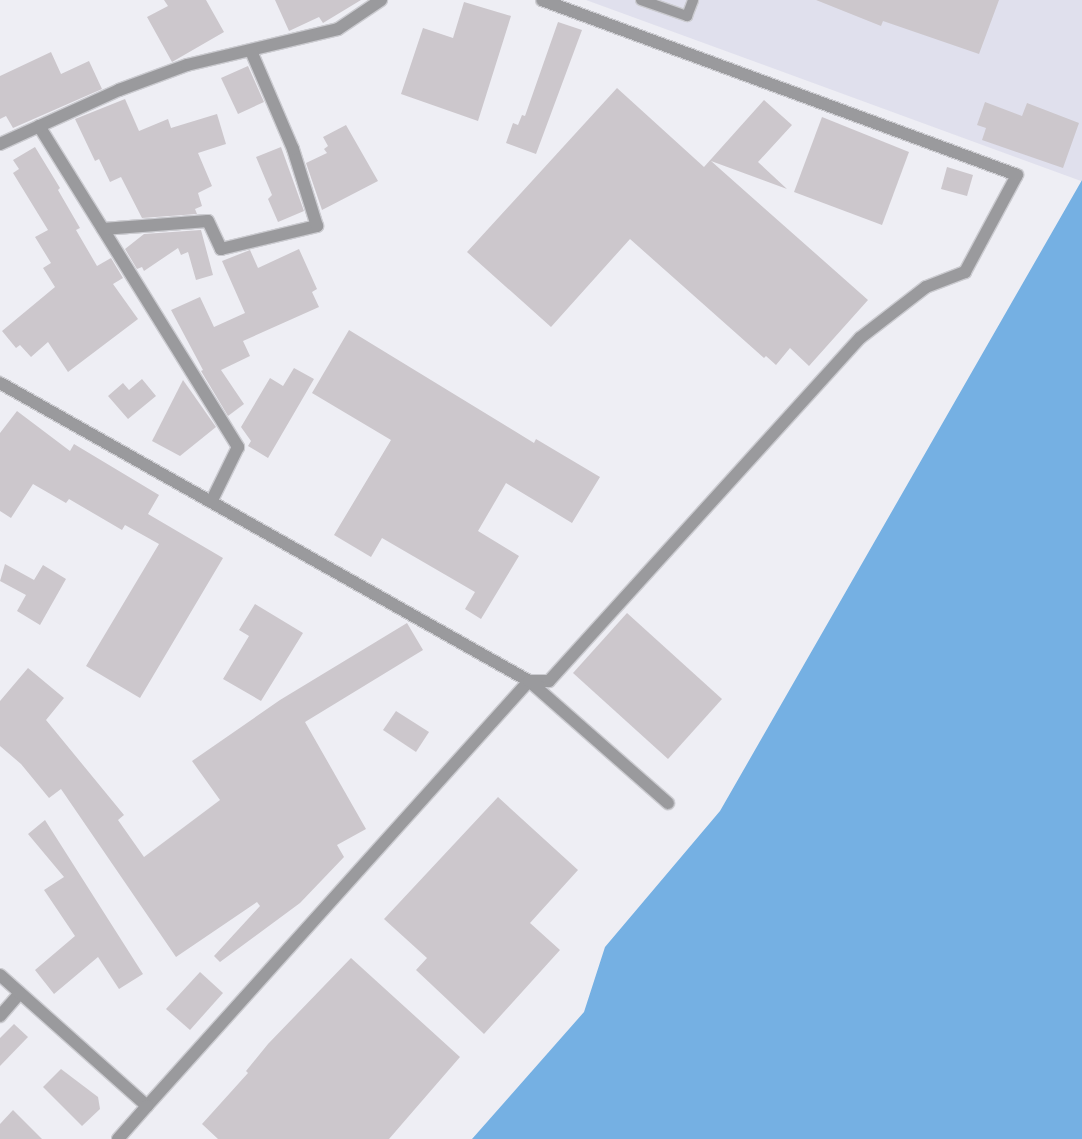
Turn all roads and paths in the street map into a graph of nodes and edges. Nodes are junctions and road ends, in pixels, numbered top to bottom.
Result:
1 (380, 0) edge
2 (542, 0) edge
3 (641, 0) edge
4 (693, 0) edge
5 (251, 51) junction
6 (39, 126) junction
7 (0, 144) edge
8 (103, 230) junction
9 (0, 383) edge
10 (211, 502) junction
11 (530, 681) junction
12 (668, 803) dead end
13 (0, 975) edge
14 (20, 993) junction
15 (0, 1016) edge
16 (147, 1106) junction
17 (118, 1139) edge

1 - 5 street
2 - 11 street
3 - 4 lane
5 - 6 street
5 - 8 street
6 - 7 street
6 - 8 street
8 - 10 street
9 - 10 street
10 - 11 street
11 - 12 street
11 - 16 street
13 - 14 street
14 - 15 street
14 - 16 street
16 - 17 street

